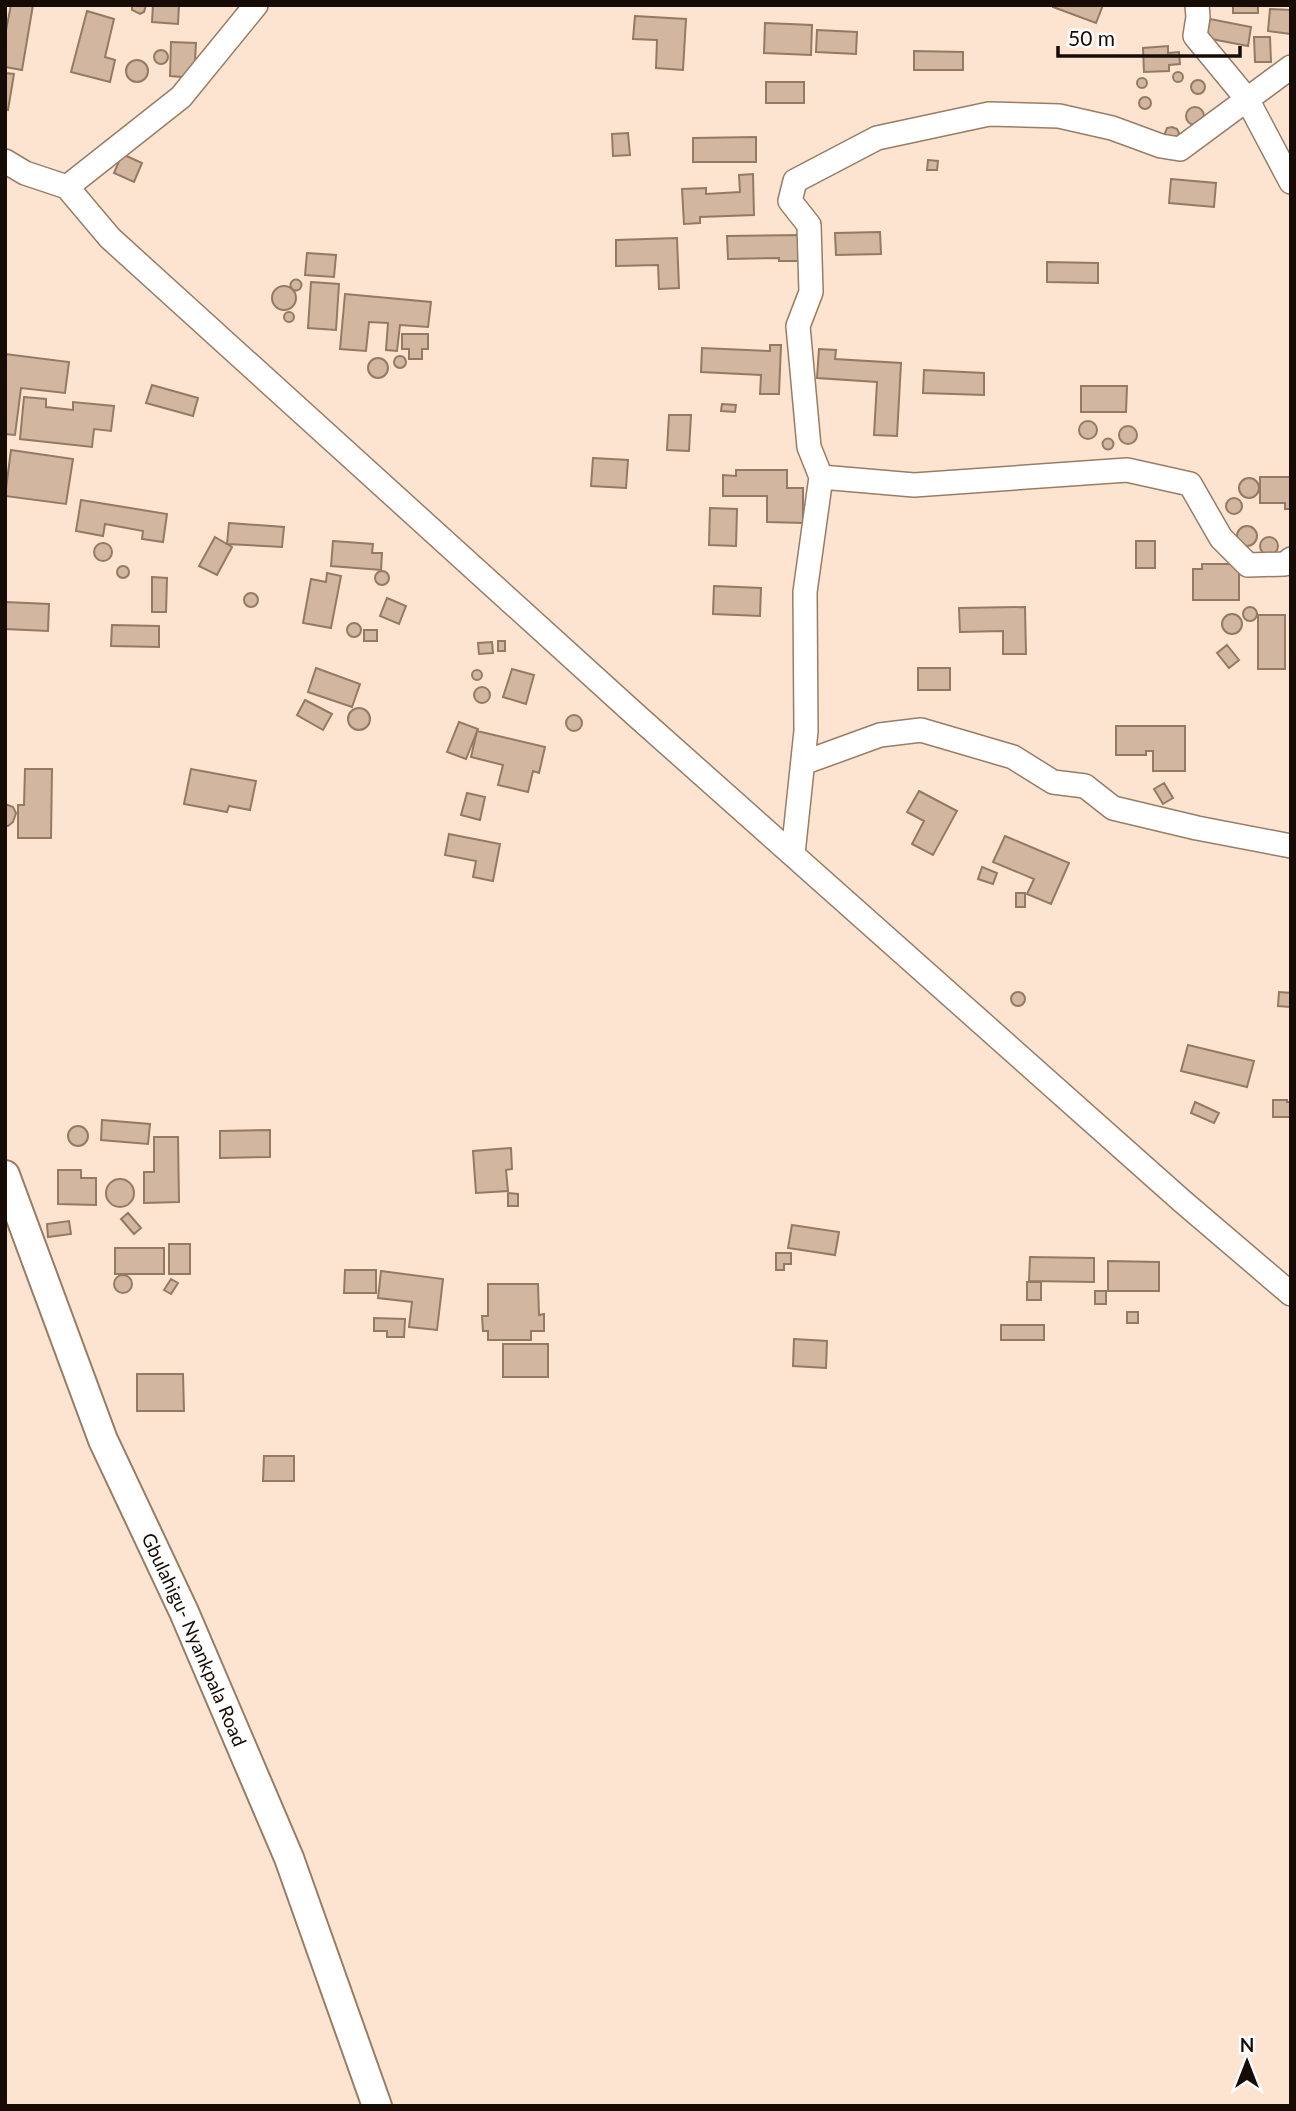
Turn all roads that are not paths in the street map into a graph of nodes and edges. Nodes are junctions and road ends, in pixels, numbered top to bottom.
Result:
1 (256, 5) edge
2 (1197, 5) edge
3 (1291, 67) edge
4 (1247, 99) junction
5 (5, 161) edge
6 (1291, 182) edge
7 (67, 187) junction
8 (821, 477) junction
9 (1291, 559) edge
10 (803, 763) junction
11 (1291, 846) edge
12 (793, 854) junction
13 (5, 1175) edge
14 (1291, 1294) edge
15 (377, 2106) edge

1 - 7 street
2 - 4 street
3 - 4 street
4 - 6 street
4 - 8 street
5 - 7 street
7 - 12 street
8 - 9 street
8 - 10 street
10 - 11 street
10 - 12 street
12 - 14 street
13 - 15 street, Gbulahigu- Nyankpala Road

